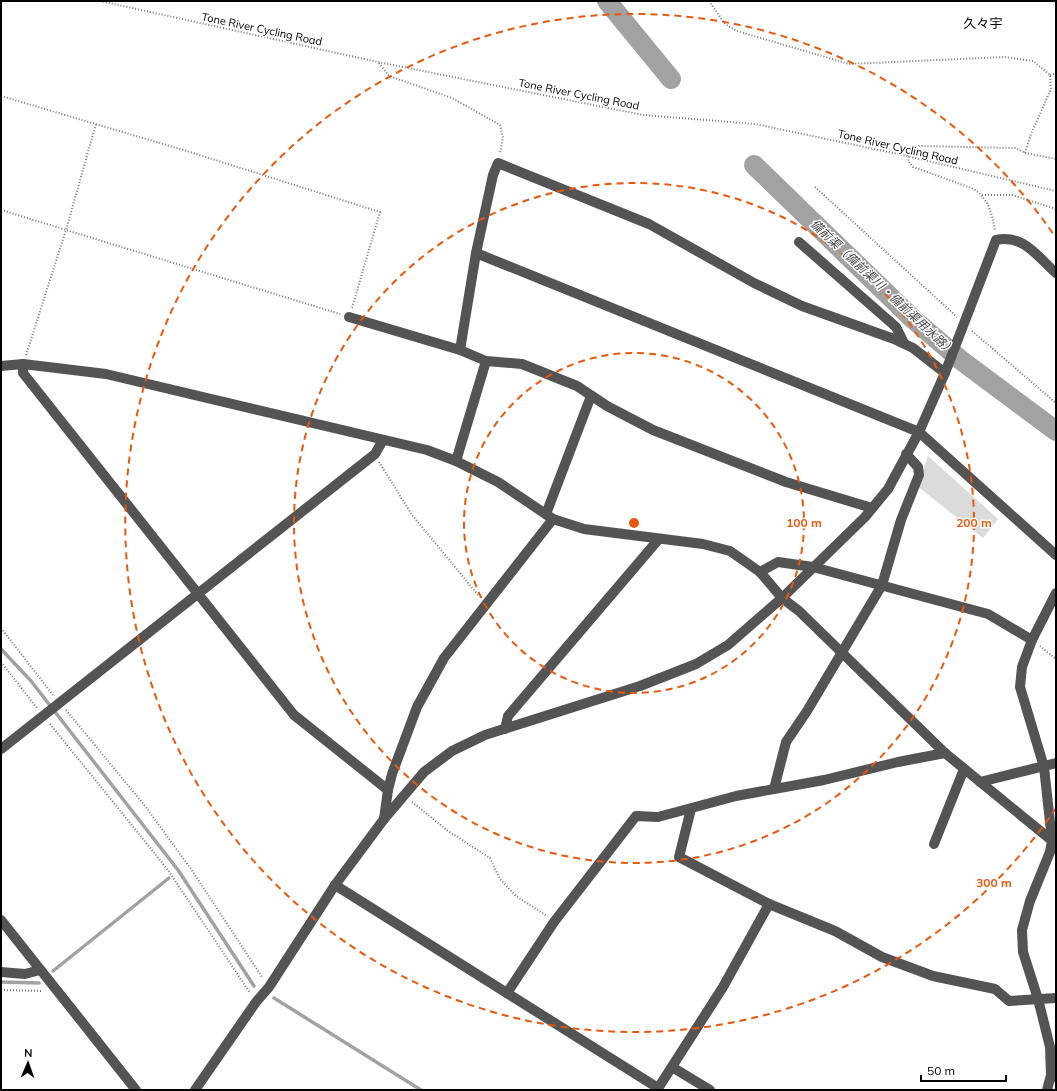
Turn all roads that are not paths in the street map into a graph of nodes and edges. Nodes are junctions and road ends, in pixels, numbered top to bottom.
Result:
1 (799, 242) dead end
2 (476, 253) junction
3 (1056, 273) edge
4 (349, 316) road end
5 (904, 344) junction
6 (460, 350) junction
7 (486, 361) junction
8 (23, 364) junction
9 (1, 366) edge
10 (945, 373) junction
11 (591, 396) junction
12 (918, 432) junction
13 (383, 440) junction
14 (906, 454) junction
15 (456, 461) junction
16 (872, 508) junction
17 (549, 516) junction
18 (658, 540) junction
19 (1056, 555) edge
20 (813, 567) junction
21 (760, 572) junction
22 (882, 585) junction
23 (199, 593) junction
24 (1056, 593) edge
25 (782, 598) junction
26 (1032, 640) junction
27 (842, 653) junction
28 (506, 729) junction
29 (1, 749) edge
30 (946, 753) junction
31 (1056, 763) edge
32 (1044, 766) junction
33 (964, 769) junction
34 (980, 782) junction
35 (774, 789) junction
36 (388, 790) junction
37 (691, 809) junction
38 (384, 819) junction
39 (1054, 843) edge
40 (934, 844) dead end
41 (335, 885) junction
42 (770, 904) junction
43 (1, 920) edge
44 (40, 970) junction
45 (1, 972) edge
46 (507, 993) junction
47 (1056, 998) edge
48 (1038, 999) junction
49 (672, 1067) junction
50 (1054, 1076) edge
51 (657, 1089) edge
52 (136, 1090) edge
53 (195, 1090) edge
54 (710, 1090) edge
55 (1046, 1090) edge

1 - 5 street
2 - 5 street
2 - 6 street
2 - 12 street
3 - 10 street
4 - 6 street
5 - 10 street
6 - 7 street
7 - 11 street
7 - 15 street
8 - 9 street
8 - 13 street
8 - 23 street
10 - 12 street
11 - 16 street
11 - 17 street
12 - 14 street
12 - 19 street
13 - 15 street
13 - 23 street
14 - 16 street
14 - 22 street
15 - 17 street
16 - 20 street
17 - 18 street
17 - 36 street
18 - 21 street
18 - 28 street
20 - 21 street
20 - 22 street
20 - 25 street
21 - 25 street
22 - 26 street
22 - 27 street
23 - 29 street
23 - 36 street
24 - 26 street
25 - 27 street
25 - 28 street
26 - 32 street
27 - 30 street
27 - 35 street
28 - 38 street
30 - 33 street
30 - 35 street
31 - 32 street
32 - 34 street
32 - 39 street
33 - 34 street
33 - 40 street
34 - 39 street
35 - 37 street
36 - 38 street
37 - 42 street
37 - 46 street
38 - 41 street
39 - 48 street
41 - 46 street
41 - 53 street
42 - 48 street
42 - 49 street
43 - 44 street
44 - 45 street
44 - 52 street
46 - 51 street
47 - 48 street
48 - 50 street
49 - 51 street
49 - 54 street
50 - 55 street

